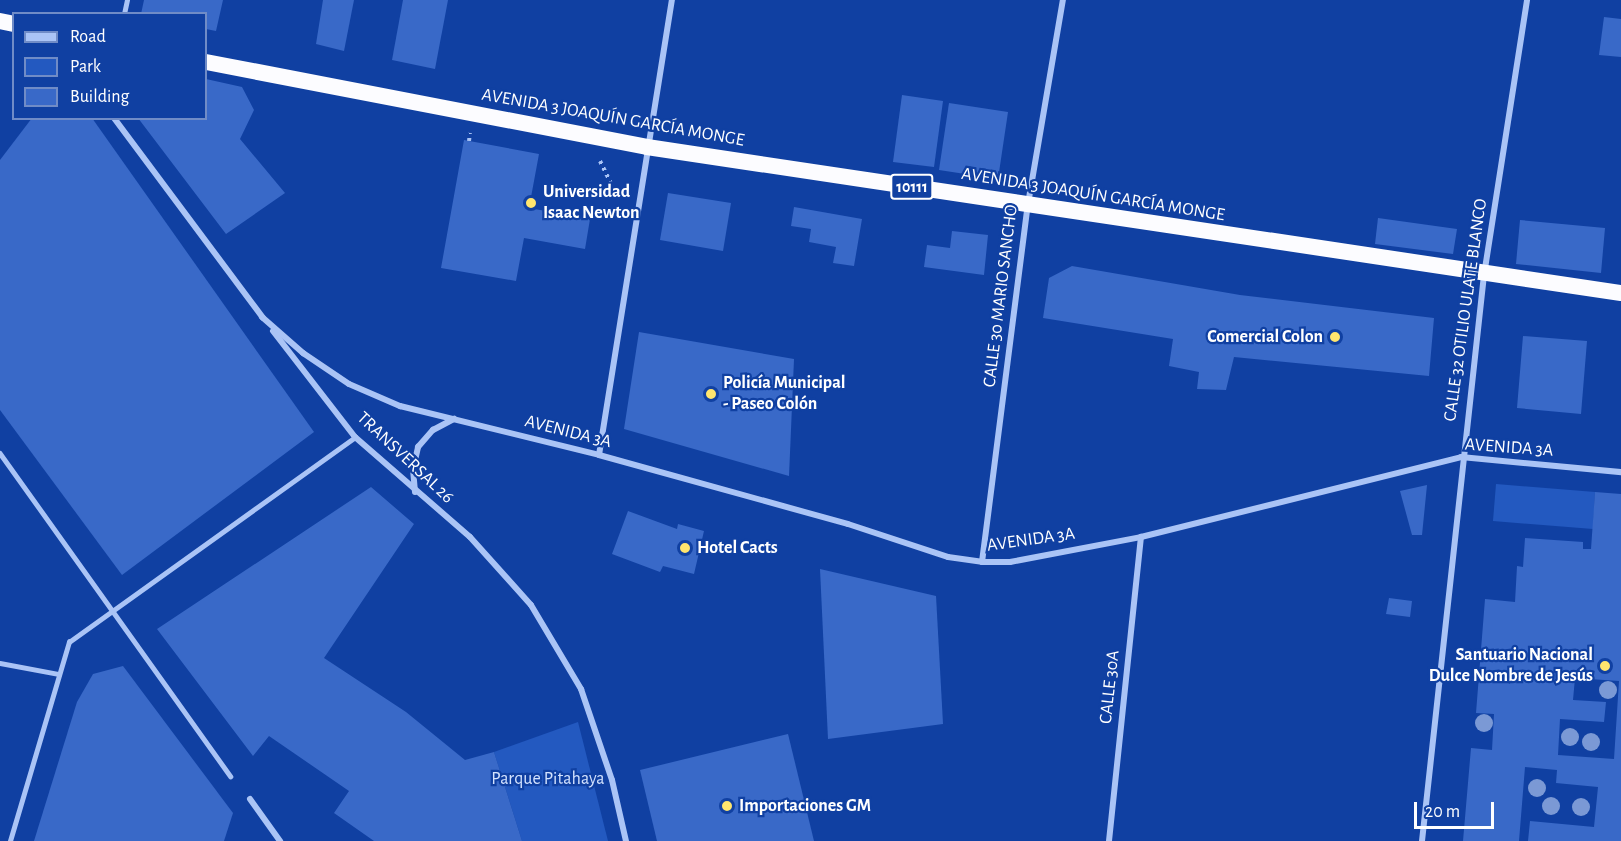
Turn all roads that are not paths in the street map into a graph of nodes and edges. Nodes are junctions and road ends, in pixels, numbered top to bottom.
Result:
1 (672, 0) edge
2 (1064, 0) edge
3 (1527, 0) edge
4 (207, 62) edge
5 (115, 120) edge
6 (647, 147) junction
7 (1028, 204) junction
8 (1484, 275) junction
9 (1621, 292) edge
10 (262, 316) junction
11 (454, 419) junction
12 (355, 437) junction
13 (0, 453) edge
14 (599, 455) junction
15 (1461, 457) junction
16 (1621, 472) edge
17 (415, 493) junction
18 (1141, 537) junction
19 (982, 562) junction
20 (112, 609) junction
21 (0, 663) edge
22 (59, 674) junction
23 (230, 776) dead end
24 (250, 800) dead end
25 (10, 841) edge
26 (280, 841) edge
27 (626, 841) edge
28 (1109, 841) edge
29 (1422, 841) edge

1 - 6 street
2 - 7 street, CALLE 30 MARIO SANCHO
3 - 8 street, CALLE 32 OTILIO ULATE BLANCO
4 - 6 highway, AVENIDA 3 JOAQUÍN GARCÍA MONGE / 10111
5 - 10 street, TRANSVERSAL 26
6 - 7 highway, AVENIDA 3 JOAQUÍN GARCÍA MONGE / 10111
6 - 14 street
7 - 8 highway, AVENIDA 3 JOAQUÍN GARCÍA MONGE / 10111
7 - 19 street, CALLE 30 MARIO SANCHO
8 - 9 highway, AVENIDA 3 JOAQUÍN GARCÍA MONGE / 10111
8 - 15 street, CALLE 32 OTILIO ULATE BLANCO
10 - 11 street, AVENIDA 3A
10 - 12 street, TRANSVERSAL 26
11 - 14 street, AVENIDA 3A
11 - 17 street
12 - 17 street, TRANSVERSAL 26
12 - 20 lane
13 - 20 lane
14 - 19 street, AVENIDA 3A
15 - 16 street, AVENIDA 3A
15 - 18 street, AVENIDA 3A
15 - 29 street, CALLE 32 OTILIO ULATE BLANCO
17 - 27 street, TRANSVERSAL 26
18 - 19 street, AVENIDA 3A
18 - 28 street, CALLE 30A
20 - 22 lane
20 - 23 lane
21 - 22 lane
22 - 25 lane
24 - 26 street

